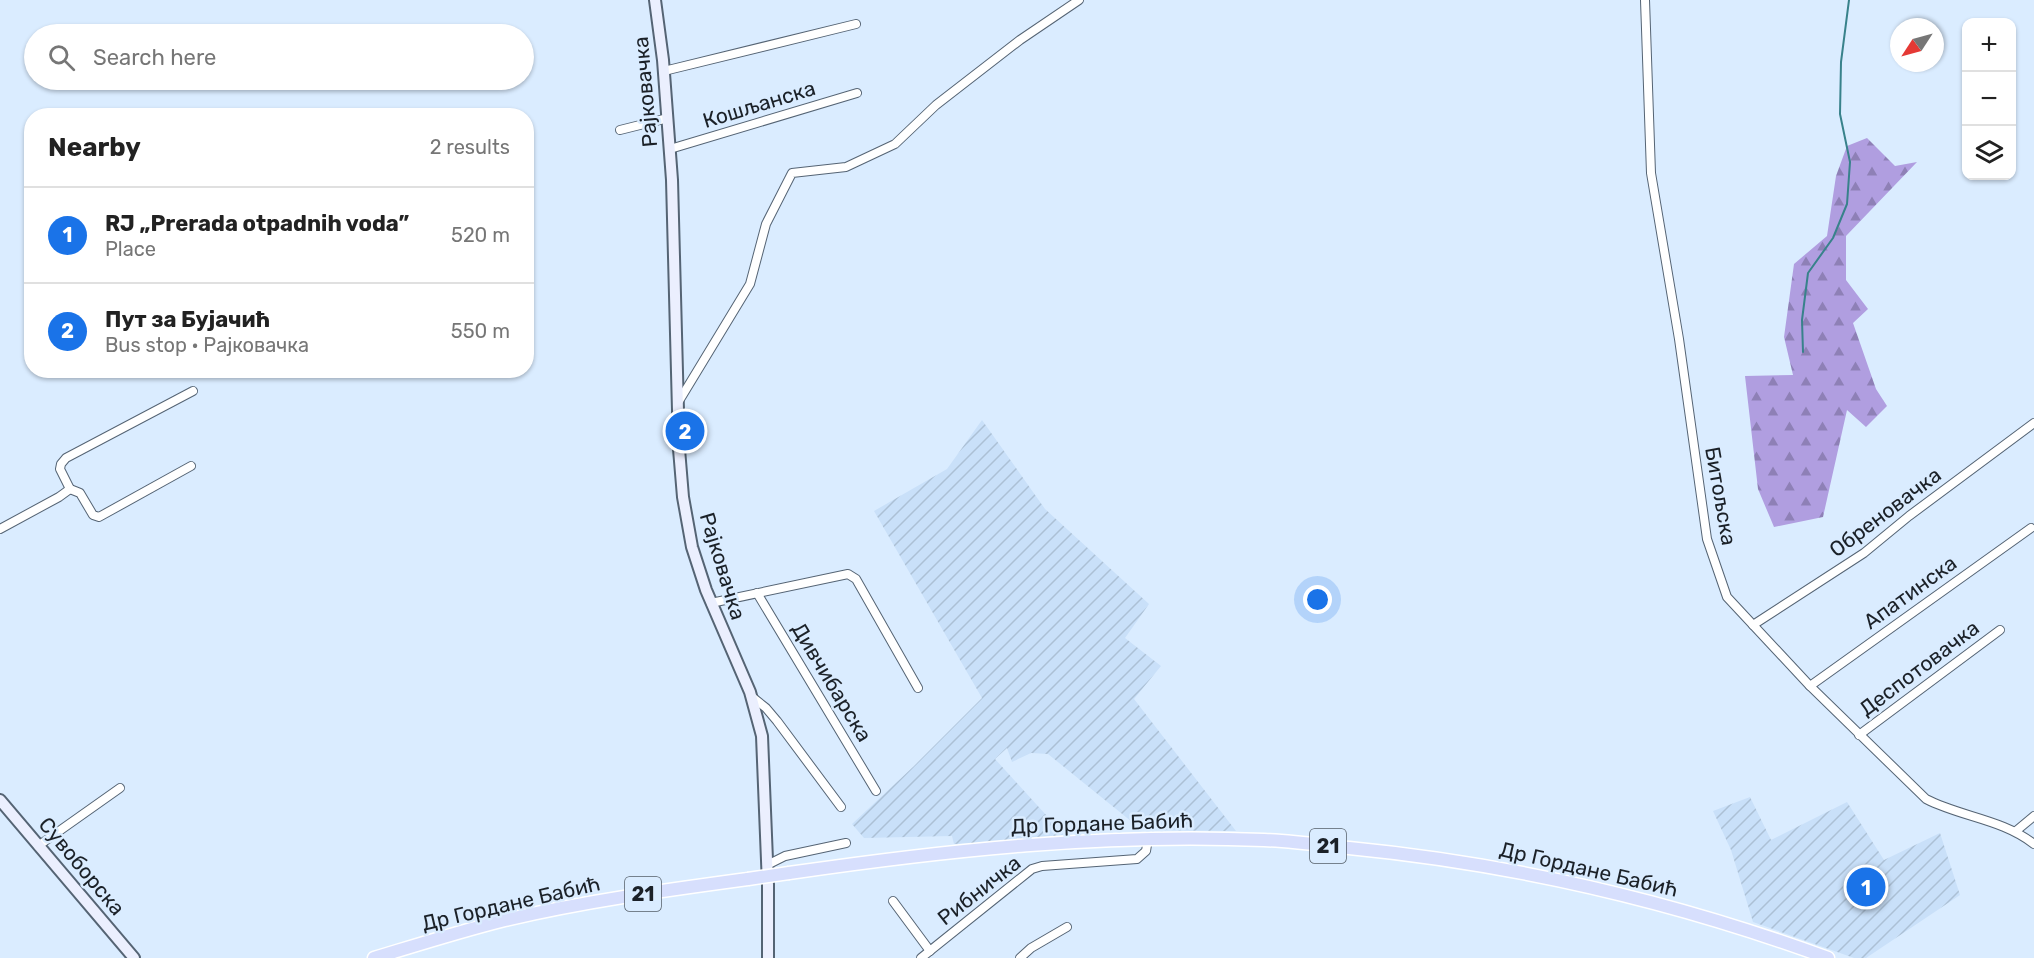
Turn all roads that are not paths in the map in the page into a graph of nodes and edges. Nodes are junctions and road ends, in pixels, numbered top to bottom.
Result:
1 (655, 0) edge
2 (1079, 0) edge
3 (1645, 0) edge
4 (856, 24) dead end
5 (664, 71) junction
6 (857, 93) dead end
7 (668, 118) junction
8 (620, 130) dead end
9 (670, 149) junction
10 (193, 391) dead end
11 (678, 401) junction
12 (2034, 423) edge
13 (191, 466) dead end
14 (70, 489) junction
15 (2031, 528) dead end
16 (0, 530) edge
17 (757, 593) junction
18 (711, 603) junction
19 (1753, 625) junction
20 (2000, 630) dead end
21 (1809, 686) junction
22 (918, 688) dead end
23 (751, 696) junction
24 (1859, 735) junction
25 (120, 788) dead end
26 (876, 790) dead end
27 (0, 800) edge
28 (841, 807) dead end
29 (2034, 816) edge
30 (2016, 831) junction
31 (1148, 839) junction
32 (846, 843) dead end
33 (2034, 844) edge
34 (38, 846) junction
35 (767, 865) junction
36 (893, 901) dead end
37 (1067, 927) dead end
38 (930, 951) junction
39 (134, 958) edge
40 (374, 958) edge
41 (768, 958) edge
42 (921, 958) edge
43 (1020, 958) edge
44 (1828, 958) edge

1 - 5 main road, Рајковачка
2 - 11 street
3 - 19 street, Битољска
4 - 5 street
5 - 7 main road, Рајковачка
6 - 9 street, Кошљанска
7 - 8 street
7 - 9 main road, Рајковачка
9 - 11 main road, Рајковачка
10 - 14 street
11 - 18 main road, Рајковачка
12 - 19 street, Обреновачка
13 - 14 street
14 - 16 street
15 - 21 street, Апатинска
17 - 18 street
17 - 22 street
17 - 26 street, Дивчибарска
18 - 23 main road, Рајковачка
19 - 21 street, Битољска
20 - 24 street, Деспотовачка
21 - 24 street, Битољска
23 - 28 street
23 - 35 main road, Рајковачка
24 - 30 street, Битољска
25 - 34 street
27 - 34 main road, Сувоборска
29 - 30 street
30 - 33 street, Битољска
31 - 38 street, Рибничка
31 - 40 main road, Др Гордане Бабић / 21, bridge
31 - 44 main road, Др Гордане Бабић / 21
32 - 35 street
34 - 39 main road, Сувоборска
35 - 41 main road, Рајковачка
36 - 38 street, Рибничка
37 - 43 street
38 - 42 street, Рибничка

